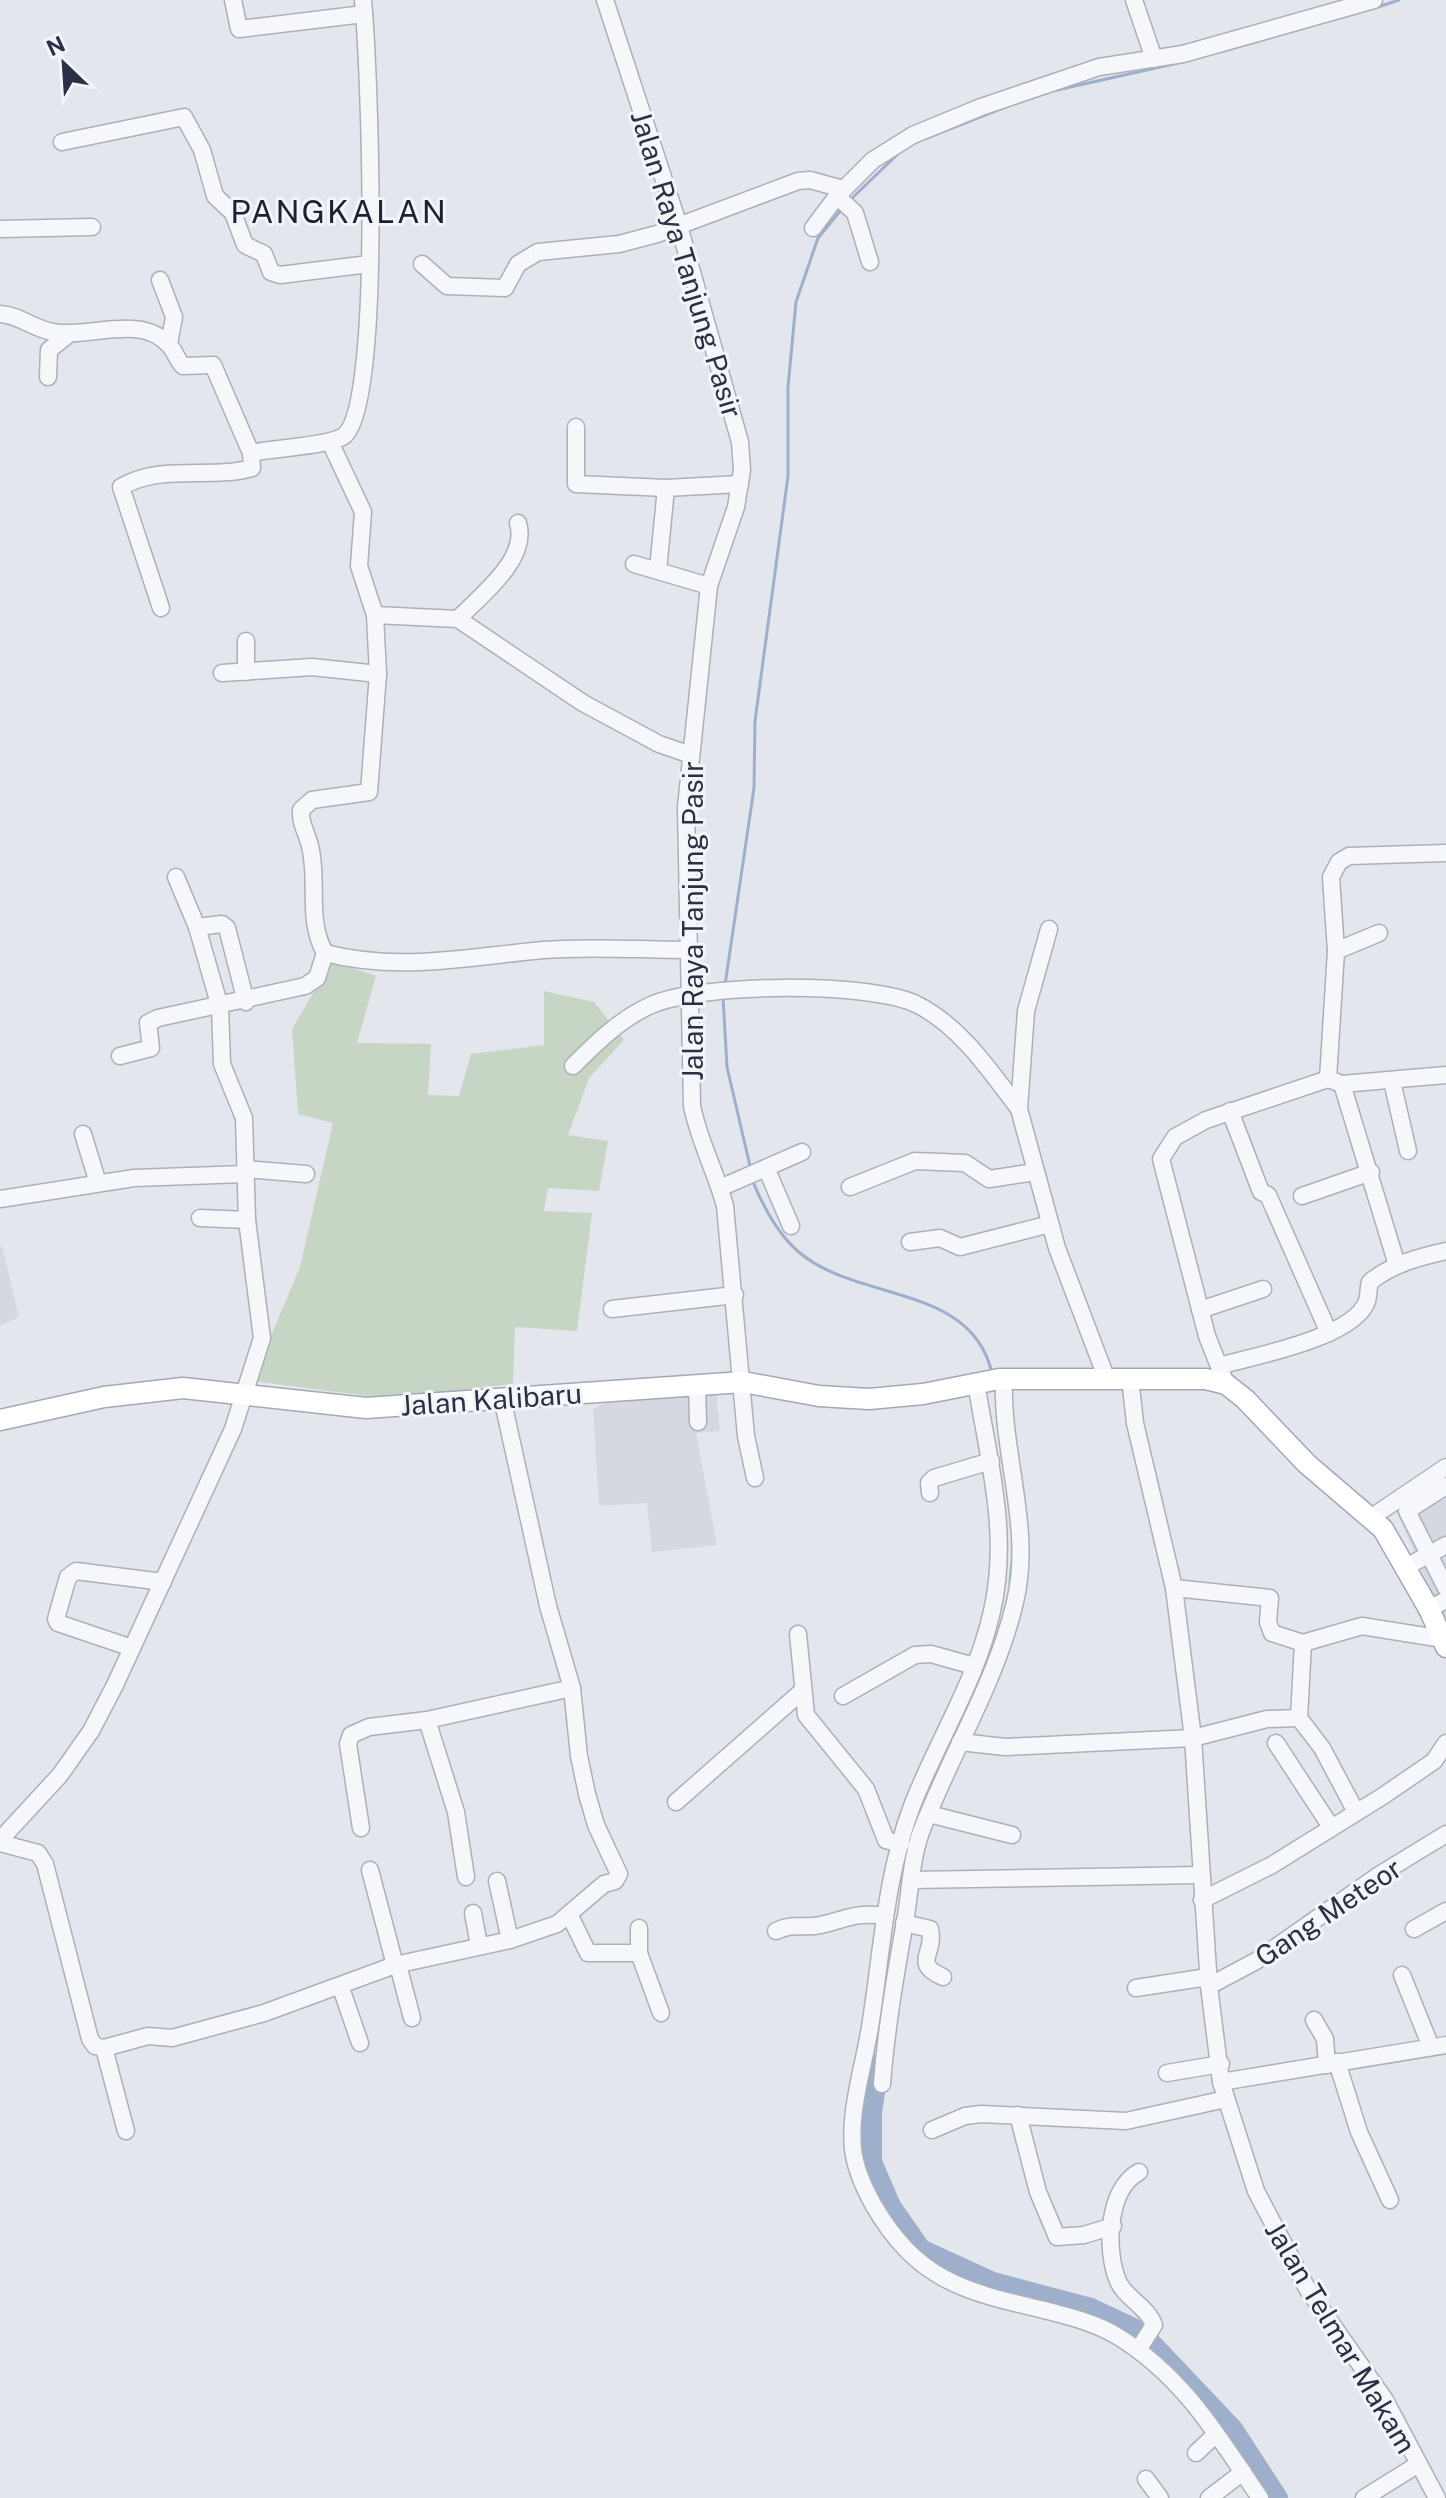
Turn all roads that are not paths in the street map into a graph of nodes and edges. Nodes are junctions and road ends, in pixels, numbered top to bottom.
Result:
1 (233, 0) edge
2 (605, 0) edge
3 (1134, 0) edge
4 (1374, 0) edge
5 (363, 7) edge
6 (239, 29) junction
7 (240, 47) dead end
8 (1154, 59) junction
9 (62, 142) dead end
10 (842, 198) junction
11 (679, 226) junction
12 (92, 227) dead end
13 (813, 228) dead end
14 (0, 229) edge
15 (870, 262) dead end
16 (369, 264) junction
17 (422, 264) dead end
18 (160, 280) dead end
19 (0, 314) edge
20 (69, 334) junction
21 (169, 344) junction
22 (48, 377) dead end
23 (576, 427) dead end
24 (331, 444) junction
25 (251, 453) junction
26 (740, 484) junction
27 (666, 488) junction
28 (518, 523) dead end
29 (634, 564) dead end
30 (658, 570) junction
31 (709, 586) junction
32 (161, 608) dead end
33 (375, 615) junction
34 (458, 619) junction
35 (246, 641) dead end
36 (246, 672) junction
37 (222, 673) dead end
38 (378, 674) junction
39 (691, 755) junction
40 (1446, 853) edge
41 (176, 877) dead end
42 (197, 927) junction
43 (1049, 929) dead end
44 (1379, 933) dead end
45 (689, 950) junction
46 (1336, 951) junction
47 (325, 953) junction
48 (694, 993) junction
49 (246, 1002) junction
50 (220, 1007) junction
51 (120, 1056) dead end
52 (573, 1066) dead end
53 (1446, 1075) edge
54 (1392, 1081) junction
55 (1335, 1082) junction
56 (1019, 1109) junction
57 (1230, 1111) junction
58 (83, 1134) dead end
59 (1408, 1151) dead end
60 (802, 1152) dead end
61 (245, 1171) junction
62 (762, 1172) junction
63 (1035, 1172) junction
64 (1371, 1172) junction
65 (306, 1174) dead end
66 (98, 1183) junction
67 (728, 1186) junction
68 (850, 1187) dead end
69 (1302, 1196) dead end
70 (0, 1199) edge
71 (200, 1218) dead end
72 (247, 1220) junction
73 (1050, 1224) junction
74 (791, 1226) dead end
75 (910, 1242) dead end
76 (1446, 1251) edge
77 (1397, 1265) junction
78 (1263, 1289) dead end
79 (735, 1295) junction
80 (612, 1309) dead end
81 (1200, 1310) junction
82 (1329, 1333) junction
83 (1222, 1375) junction
84 (1106, 1377) junction
85 (1130, 1378) junction
86 (991, 1380) junction
87 (743, 1382) junction
88 (697, 1385) junction
89 (247, 1393) junction
90 (502, 1398) junction
91 (0, 1420) edge
92 (698, 1422) dead end
93 (991, 1461) junction
94 (1446, 1467) edge
95 (755, 1478) dead end
96 (1446, 1486) edge
97 (930, 1493) dead end
98 (1369, 1519) junction
99 (1446, 1545) edge
100 (1429, 1554) junction
101 (1406, 1567) junction
102 (163, 1582) junction
103 (1174, 1588) junction
104 (1446, 1588) edge
105 (1438, 1604) edge
106 (798, 1634) dead end
107 (1303, 1643) junction
108 (1444, 1643) edge
109 (132, 1648) junction
110 (974, 1666) junction
111 (572, 1688) junction
112 (801, 1692) junction
113 (843, 1696) dead end
114 (1299, 1718) junction
115 (427, 1720) junction
116 (1193, 1738) junction
117 (960, 1742) junction
118 (1276, 1743) dead end
119 (1446, 1743) edge
120 (676, 1802) dead end
121 (1356, 1812) junction
122 (929, 1814) junction
123 (1331, 1827) junction
124 (361, 1828) dead end
125 (1446, 1834) edge
126 (1012, 1835) dead end
127 (0, 1841) edge
128 (901, 1844) junction
129 (370, 1870) dead end
130 (1201, 1875) junction
131 (466, 1877) dead end
132 (912, 1880) junction
133 (497, 1881) dead end
134 (1202, 1900) junction
135 (1446, 1911) edge
136 (473, 1913) dead end
137 (570, 1916) junction
138 (884, 1916) junction
139 (904, 1923) junction
140 (639, 1928) dead end
141 (1414, 1929) dead end
142 (776, 1931) dead end
143 (510, 1940) junction
144 (479, 1945) junction
145 (639, 1953) junction
146 (396, 1965) junction
147 (1402, 1975) dead end
148 (943, 1977) dead end
149 (1208, 1982) junction
150 (341, 1988) junction
151 (1136, 1988) dead end
152 (661, 2013) dead end
153 (412, 2018) dead end
154 (1314, 2020) dead end
155 (360, 2043) dead end
156 (1438, 2046) edge
157 (104, 2048) junction
158 (1221, 2064) junction
159 (1332, 2064) junction
160 (1167, 2073) dead end
161 (1221, 2082) junction
162 (882, 2084) dead end
163 (1226, 2099) junction
164 (1018, 2115) junction
165 (932, 2130) dead end
166 (126, 2131) dead end
167 (1139, 2172) dead end
168 (1390, 2200) dead end
169 (1113, 2226) junction
170 (1144, 2341) junction
171 (1216, 2434) junction
172 (1196, 2453) dead end
173 (1417, 2465) junction
174 (1243, 2472) junction
175 (1146, 2479) dead end
176 (1160, 2498) edge
177 (1209, 2498) edge
178 (1260, 2498) edge
179 (1364, 2498) edge
180 (1437, 2498) edge

1 - 6 street
2 - 11 street, Jalan Raya Tanjung Pasir
3 - 8 street
4 - 8 street
5 - 6 street
5 - 16 street
6 - 7 street
8 - 10 street
9 - 16 street
10 - 11 street
10 - 13 street
10 - 15 street
11 - 17 street
11 - 26 street, Jalan Raya Tanjung Pasir
12 - 14 street
16 - 24 street
18 - 21 street
19 - 20 street
20 - 21 street
20 - 22 street
21 - 25 street
23 - 27 street
24 - 25 street
24 - 33 street
25 - 32 street
26 - 27 street
26 - 31 street, Jalan Raya Tanjung Pasir
27 - 30 street
28 - 34 street
29 - 30 street
30 - 31 street
31 - 39 street, Jalan Raya Tanjung Pasir
33 - 34 street
33 - 38 street
34 - 39 street
35 - 36 street
36 - 37 street
36 - 38 street
38 - 47 street
39 - 45 street, Jalan Raya Tanjung Pasir
40 - 46 street
41 - 42 street
42 - 49 street
42 - 50 street
43 - 56 street
44 - 46 street
45 - 47 street
45 - 48 street, Jalan Raya Tanjung Pasir
46 - 55 street
47 - 49 street
48 - 52 street
48 - 56 street
48 - 67 street, Jalan Raya Tanjung Pasir
49 - 50 street
50 - 51 street
50 - 61 street
53 - 54 street
54 - 55 street
54 - 59 street
55 - 57 street
55 - 64 street
56 - 63 street
57 - 81 street
57 - 82 street
58 - 66 street
60 - 62 street
61 - 65 street
61 - 66 street
61 - 72 street
62 - 67 street
62 - 74 street
63 - 68 street
63 - 73 street
64 - 69 street
64 - 77 street
66 - 70 street
67 - 79 street, Jalan Raya Tanjung Pasir
71 - 72 street
72 - 89 street
73 - 75 street
73 - 84 street
76 - 77 street
77 - 82 street
78 - 81 street
79 - 80 street
79 - 87 street, Jalan Raya Tanjung Pasir
81 - 83 street
82 - 83 street
83 - 85 main road, Jalan Kalibaru
83 - 98 main road
84 - 85 main road, Jalan Kalibaru
84 - 86 main road, Jalan Kalibaru
85 - 103 street, Jalan Telmar Makam
86 - 87 main road, Jalan Kalibaru
86 - 93 street
86 - 117 street
87 - 88 main road, Jalan Kalibaru
87 - 95 street, Jalan Raya Tanjung Pasir
88 - 90 main road, Jalan Kalibaru
88 - 92 street
89 - 90 main road, Jalan Kalibaru
89 - 91 main road, Jalan Kalibaru
89 - 102 street
90 - 111 street
93 - 97 street
93 - 110 street
94 - 98 street
96 - 100 street
98 - 101 main road
99 - 100 street
100 - 101 street
100 - 104 street
101 - 105 main road
102 - 109 street
102 - 109 street
103 - 107 street
103 - 116 street, Jalan Telmar Makam
105 - 108 main road
106 - 112 street
107 - 108 street
107 - 114 street
109 - 127 street
110 - 113 street
110 - 128 street
111 - 115 street
111 - 137 street
112 - 120 street
112 - 128 street
114 - 116 street
114 - 121 street
115 - 124 street
115 - 131 street
116 - 117 street
116 - 130 street, Jalan Telmar Makam
117 - 122 street
118 - 123 street
119 - 121 street
121 - 123 street
122 - 126 street
122 - 132 street
123 - 134 street
125 - 149 street, Gang Meteor
127 - 157 street
128 - 138 street
129 - 146 street
130 - 132 street
130 - 134 street, Jalan Telmar Makam
132 - 139 street
133 - 143 street
134 - 149 street, Jalan Telmar Makam
135 - 141 street
136 - 144 street
137 - 143 street
137 - 145 street
138 - 142 street
138 - 170 street
139 - 148 street
139 - 162 street
140 - 145 street
143 - 144 street
144 - 146 street
145 - 152 street
146 - 150 street
146 - 153 street
147 - 156 street
149 - 151 street, Gang Meteor
149 - 158 street, Jalan Telmar Makam
150 - 155 street
150 - 157 street
154 - 159 street
156 - 159 street
157 - 166 street
158 - 160 street
158 - 161 street, Jalan Telmar Makam
159 - 161 street
159 - 168 street
161 - 163 street, Jalan Telmar Makam
163 - 164 street
163 - 173 street, Jalan Telmar Makam
164 - 165 street
164 - 169 street
167 - 169 street
169 - 170 street
170 - 171 street
171 - 172 street
171 - 174 street
173 - 179 street
173 - 180 street, Jalan Telmar Makam
174 - 177 street
174 - 178 street
175 - 176 street

